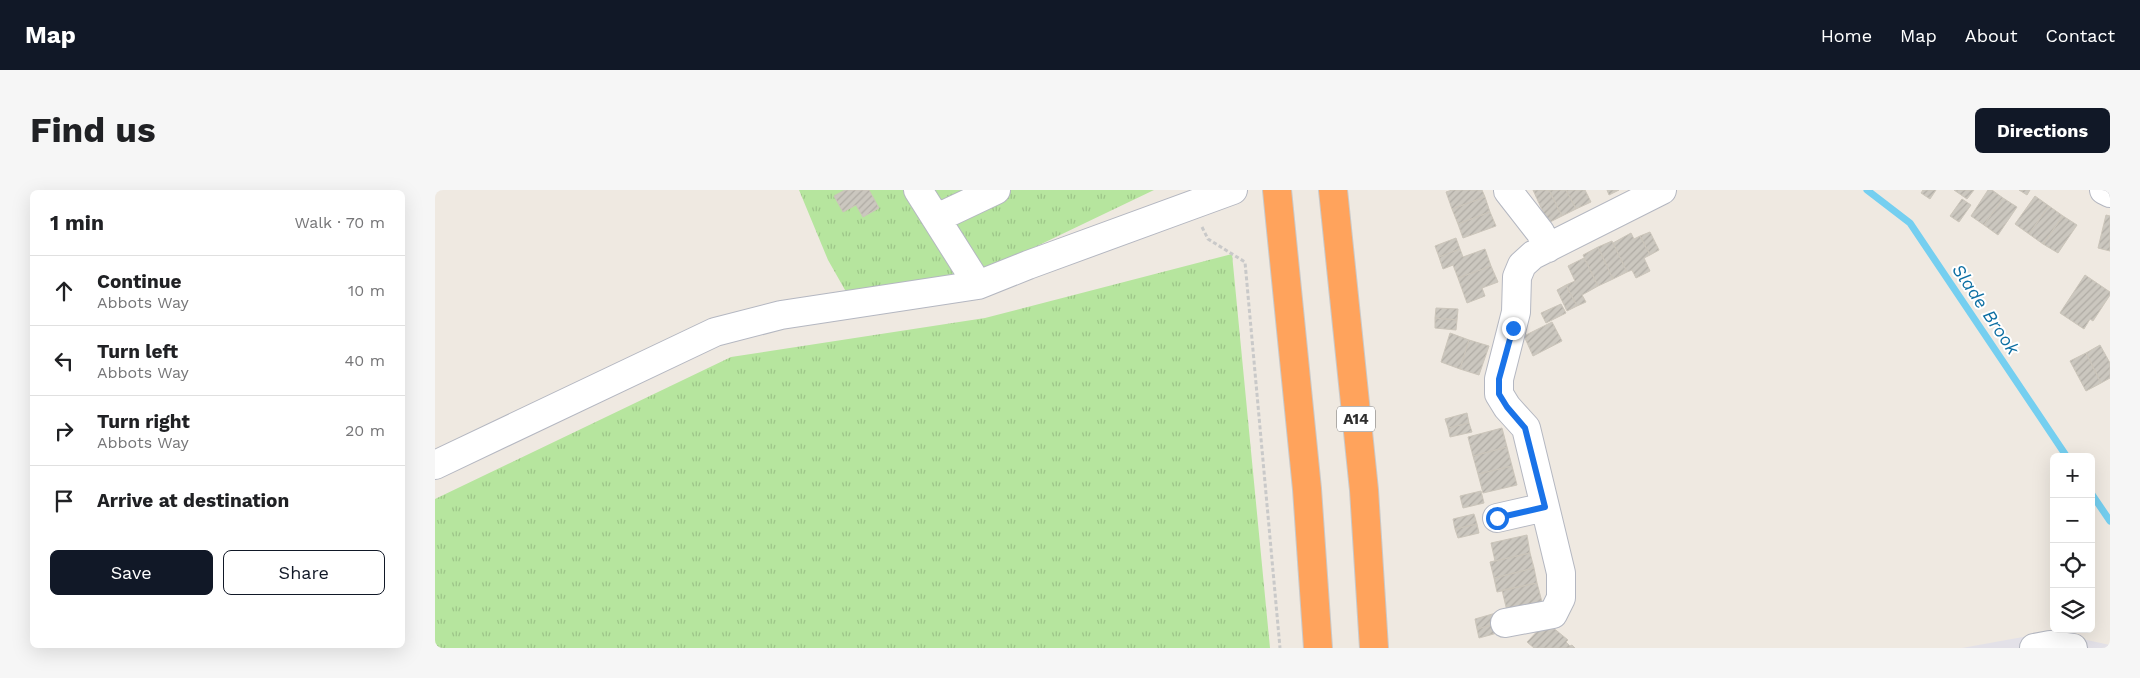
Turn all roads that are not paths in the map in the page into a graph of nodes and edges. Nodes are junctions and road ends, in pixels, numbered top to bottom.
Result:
1 (918, 190) edge
2 (996, 190) edge
3 (1277, 190) edge
4 (1333, 190) edge
5 (2104, 190) edge
6 (1508, 191) edge
7 (1659, 191) edge
8 (2110, 193) edge
9 (1223, 194) edge
10 (937, 218) junction
11 (1548, 248) junction
12 (979, 285) junction
13 (435, 465) edge
14 (1545, 507) junction
15 (1497, 518) dead end
16 (1505, 623) dead end
17 (1318, 648) edge
18 (1374, 648) edge
19 (2035, 648) edge
20 (2073, 648) edge

1 - 10 street
2 - 10 street
3 - 17 highway
4 - 18 highway, A14
5 - 8 street
6 - 11 street
7 - 11 street
9 - 12 street
10 - 12 street
11 - 14 street
12 - 13 street
14 - 15 street
14 - 16 street
19 - 20 street

